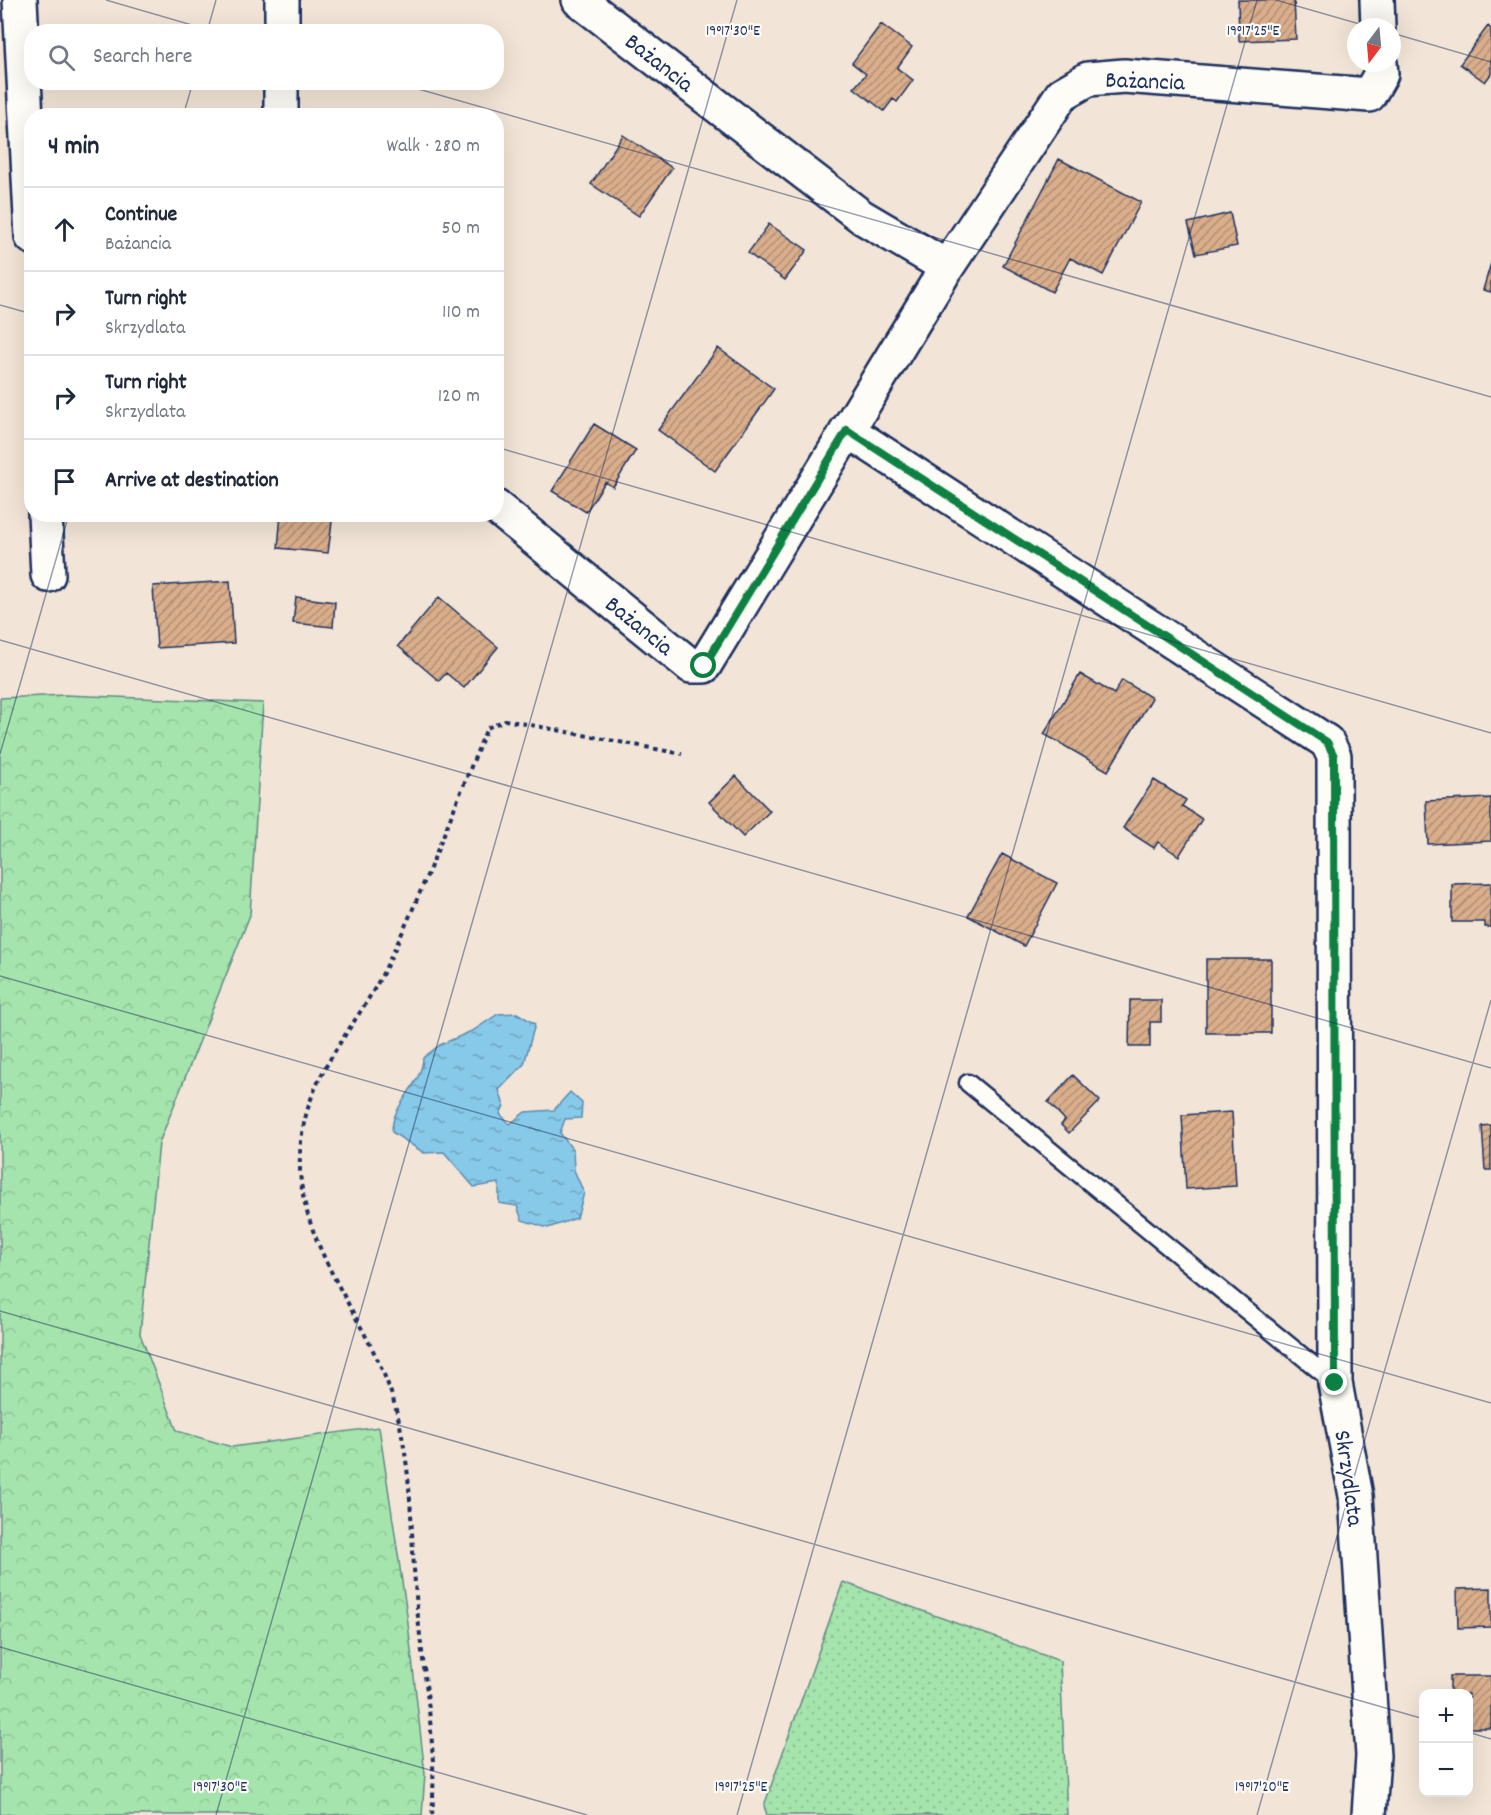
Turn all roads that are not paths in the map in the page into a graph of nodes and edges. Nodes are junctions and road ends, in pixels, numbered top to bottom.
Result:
1 (20, 0) edge
2 (282, 0) edge
3 (579, 0) edge
4 (1377, 0) edge
5 (1378, 18) edge
6 (282, 24) edge
7 (1381, 72) edge
8 (24, 79) edge
9 (25, 90) edge
10 (281, 90) edge
11 (25, 108) edge
12 (281, 108) edge
13 (947, 267) junction
14 (847, 430) junction
15 (504, 514) edge
16 (45, 522) edge
17 (48, 575) dead end
18 (968, 1083) dead end
19 (1335, 1383) junction
20 (1369, 1815) edge

1 - 8 street
2 - 6 street
3 - 13 street, Bażancia
4 - 5 street
7 - 13 street, Bażancia
9 - 11 street
10 - 12 street
13 - 14 street, Bażancia
14 - 15 street, Bażancia
14 - 19 street, Skrzydlata
16 - 17 street
18 - 19 lane
19 - 20 street, Skrzydlata

